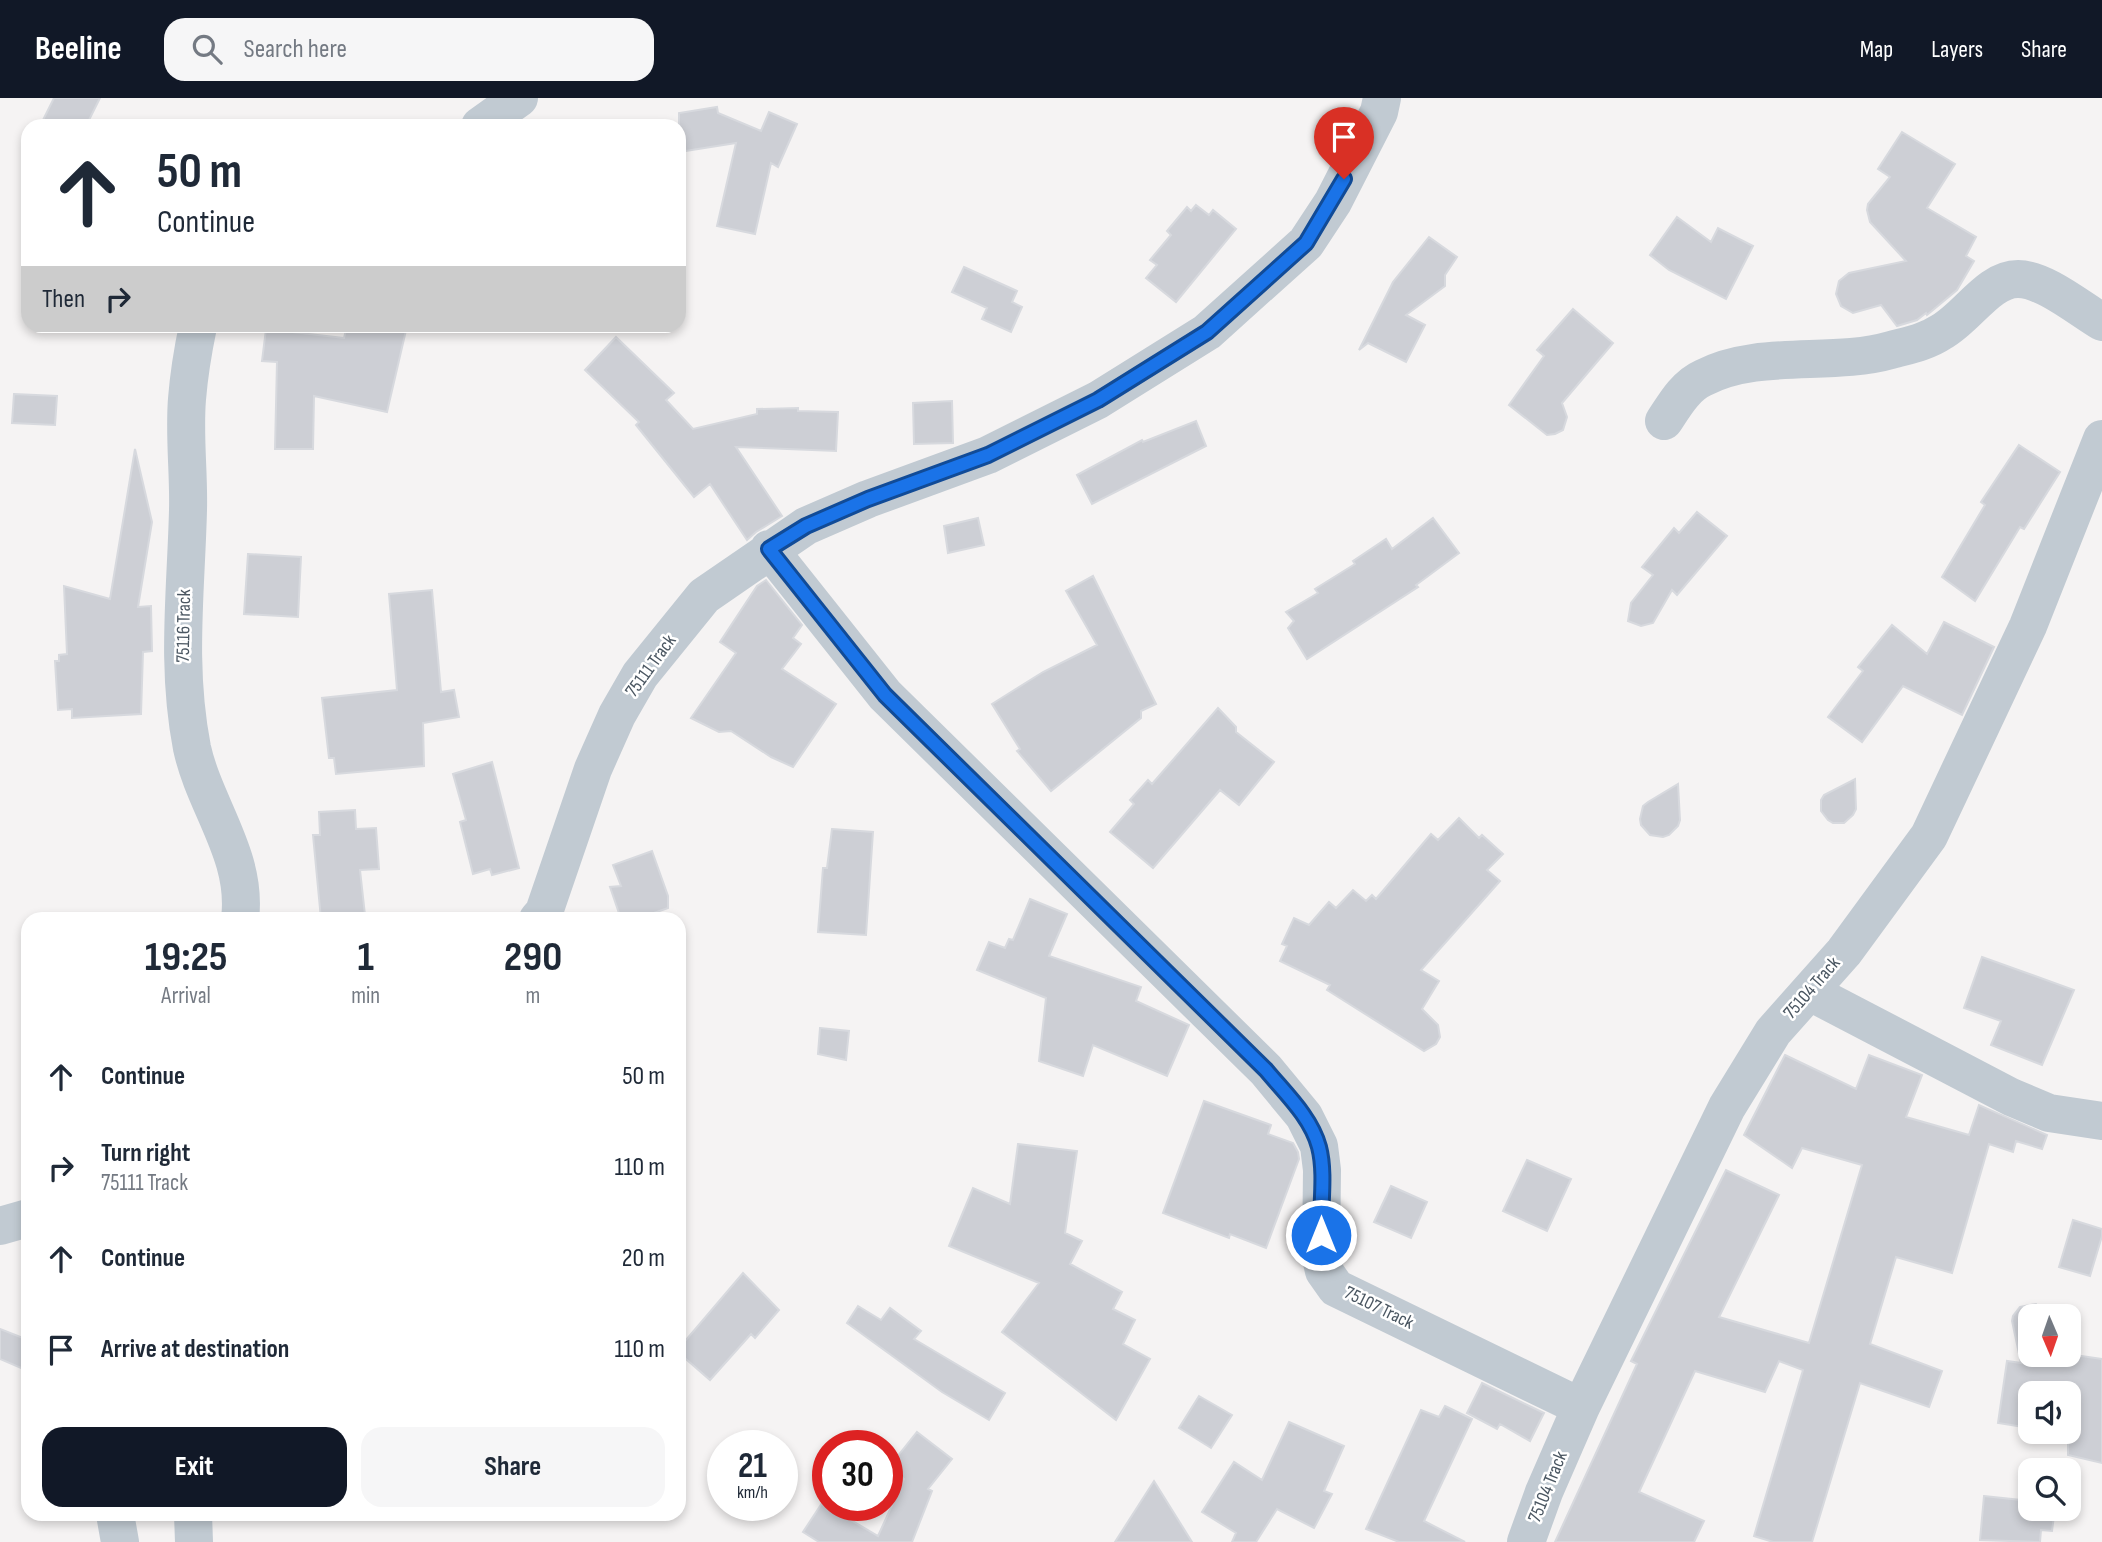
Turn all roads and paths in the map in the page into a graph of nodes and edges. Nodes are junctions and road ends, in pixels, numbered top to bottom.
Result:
1 (519, 98) edge
2 (1382, 98) edge
3 (490, 119) edge
4 (2102, 322) edge
5 (197, 333) edge
6 (1664, 421) dead end
7 (2102, 439) edge
8 (769, 549) junction
9 (240, 912) edge
10 (544, 912) edge
11 (1810, 992) junction
12 (2102, 1121) edge
13 (21, 1220) edge
14 (0, 1226) edge
15 (1581, 1407) junction
16 (116, 1521) edge
17 (193, 1521) edge
18 (120, 1542) edge
19 (194, 1542) edge
20 (1526, 1542) edge

1 - 3 street
2 - 8 street, 75111 Track
4 - 6 street
5 - 9 street, 75116 Track
7 - 11 street, 75104 Track
8 - 10 street, 75111 Track
8 - 15 street, 75107 Track
11 - 12 street
11 - 15 street, 75104 Track
13 - 14 street
15 - 20 street, 75104 Track
16 - 18 street
17 - 19 street

